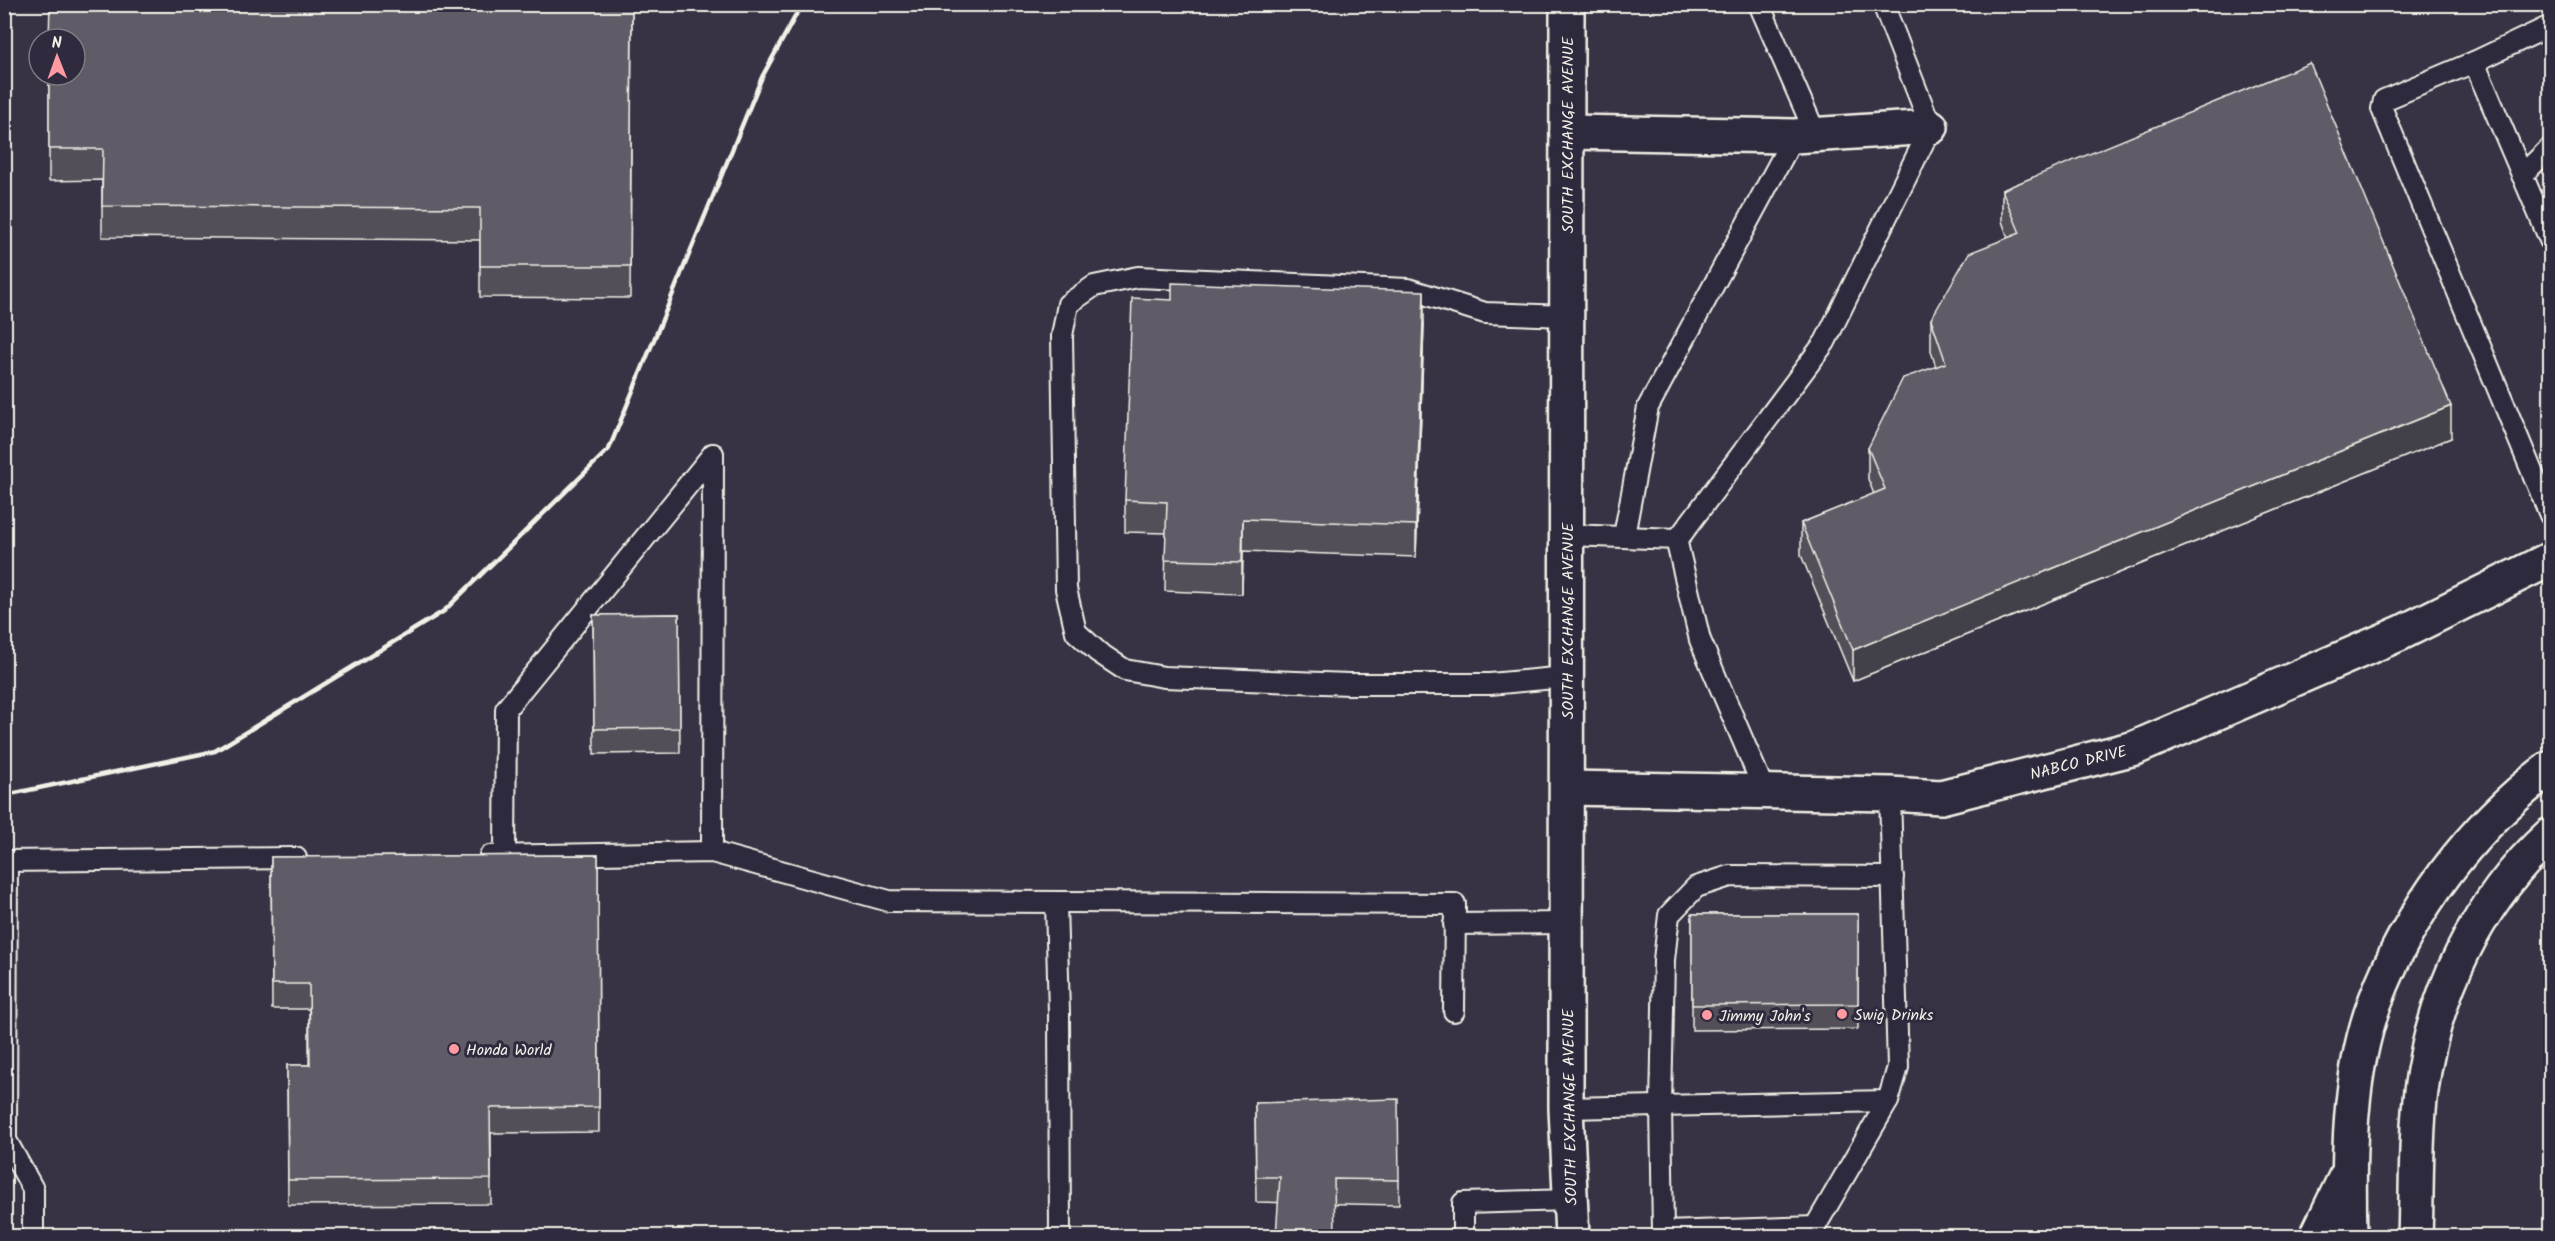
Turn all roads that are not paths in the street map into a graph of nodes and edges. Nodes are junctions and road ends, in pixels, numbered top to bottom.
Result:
1 (1567, 4) edge
2 (1759, 4) edge
3 (1883, 4) edge
4 (2550, 26) edge
5 (2474, 62) junction
6 (1931, 127) junction
7 (1567, 132) junction
8 (1805, 135) junction
9 (2550, 148) edge
10 (2522, 175) junction
11 (2550, 240) edge
12 (1567, 316) junction
13 (2550, 515) edge
14 (1567, 535) junction
15 (1624, 536) junction
16 (1676, 539) junction
17 (2550, 559) edge
18 (1566, 677) junction
19 (2550, 768) edge
20 (1567, 788) junction
21 (1765, 792) junction
22 (1890, 794) junction
23 (2550, 835) edge
24 (712, 852) junction
25 (505, 855) junction
26 (469, 856) edge
27 (314, 858) edge
28 (6, 861) edge
29 (1893, 877) junction
30 (1056, 903) junction
31 (1566, 923) junction
32 (1454, 924) junction
33 (1454, 1011) dead end
34 (1888, 1101) junction
35 (1661, 1106) junction
36 (1566, 1108) junction
37 (2348, 1171) junction
38 (1571, 1200) junction
39 (33, 1236) edge
40 (1060, 1236) edge
41 (1463, 1236) edge
42 (1572, 1236) edge
43 (2318, 1236) edge
44 (2350, 1236) edge
45 (2415, 1236) edge

1 - 7 main road, SOUTH EXCHANGE AVENUE
2 - 8 lane
3 - 6 lane
4 - 5 lane
5 - 10 lane
5 - 13 lane
6 - 8 main road
6 - 16 lane
7 - 8 main road
7 - 12 main road, SOUTH EXCHANGE AVENUE
8 - 15 lane
9 - 10 lane
10 - 11 lane
12 - 14 main road, SOUTH EXCHANGE AVENUE
12 - 18 lane
14 - 15 lane
14 - 18 main road, SOUTH EXCHANGE AVENUE
15 - 16 lane
16 - 21 lane
17 - 22 main road, NABCO DRIVE
18 - 20 main road, SOUTH EXCHANGE AVENUE
19 - 37 main road
20 - 21 main road, NABCO DRIVE
20 - 31 main road, SOUTH EXCHANGE AVENUE
21 - 22 main road, NABCO DRIVE
22 - 29 lane
23 - 45 main road
24 - 25 lane
24 - 25 lane
24 - 30 lane
25 - 26 lane
27 - 28 lane
28 - 39 lane
29 - 34 lane
29 - 35 lane
30 - 32 lane
30 - 40 lane
31 - 32 lane
31 - 36 main road, SOUTH EXCHANGE AVENUE
32 - 33 lane
34 - 35 lane
34 - 35 lane
35 - 36 lane
36 - 38 main road, SOUTH EXCHANGE AVENUE
37 - 43 main road
37 - 44 main road
38 - 41 lane
38 - 42 main road, SOUTH EXCHANGE AVENUE

